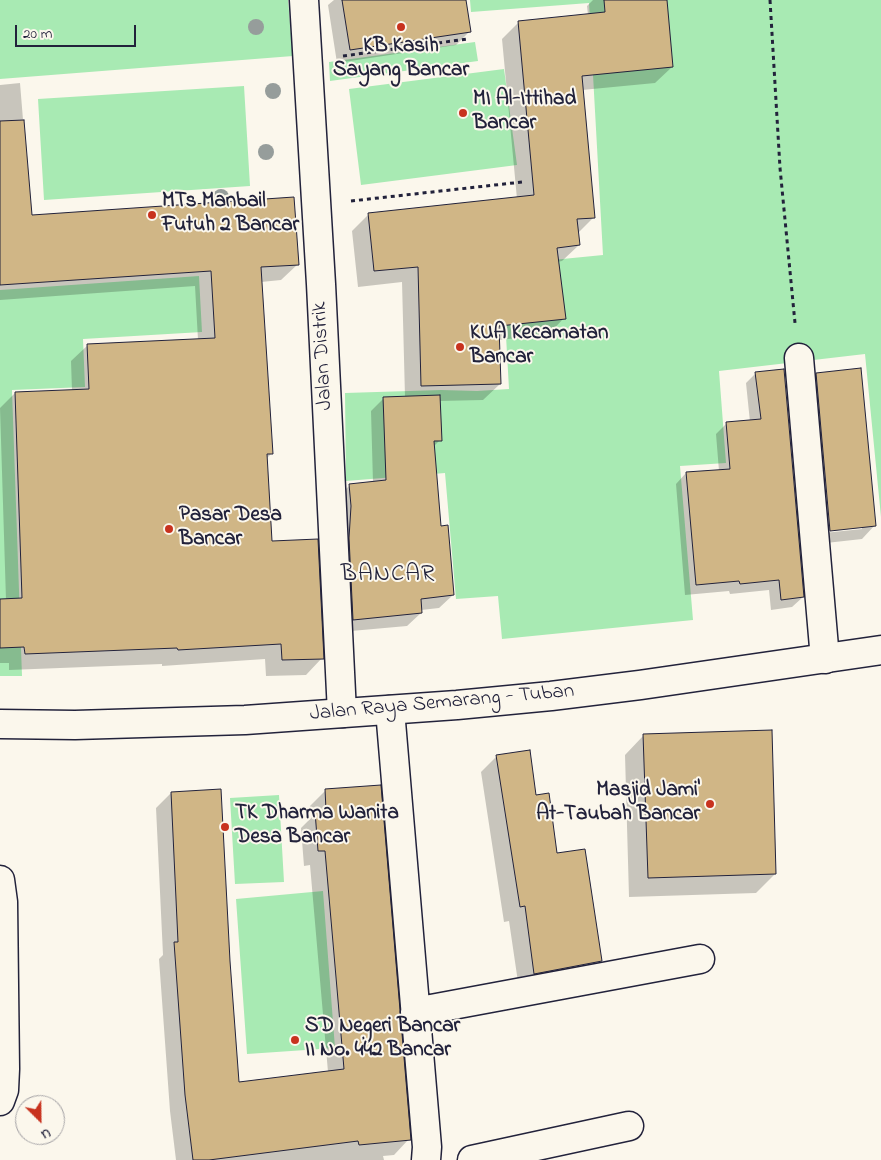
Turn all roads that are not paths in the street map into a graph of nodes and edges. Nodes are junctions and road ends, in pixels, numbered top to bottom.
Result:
1 (304, 0) edge
2 (798, 358) road end
3 (881, 650) edge
4 (825, 659) junction
5 (390, 710) junction
6 (342, 713) junction
7 (0, 724) edge
8 (0, 880) edge
9 (700, 960) dead end
10 (415, 1012) junction
11 (0, 1101) edge
12 (629, 1126) dead end
13 (426, 1160) edge
14 (472, 1160) edge

1 - 6 main road, Jalan Distrik
2 - 4 main road
3 - 4 main road, Jalan Raya Semarang - Tuban
4 - 5 main road, Jalan Raya Semarang - Tuban
5 - 6 main road, Jalan Raya Semarang - Tuban
5 - 10 main road
6 - 7 main road, Jalan Raya Semarang - Tuban
8 - 11 main road
9 - 10 main road
10 - 13 main road
12 - 14 main road

